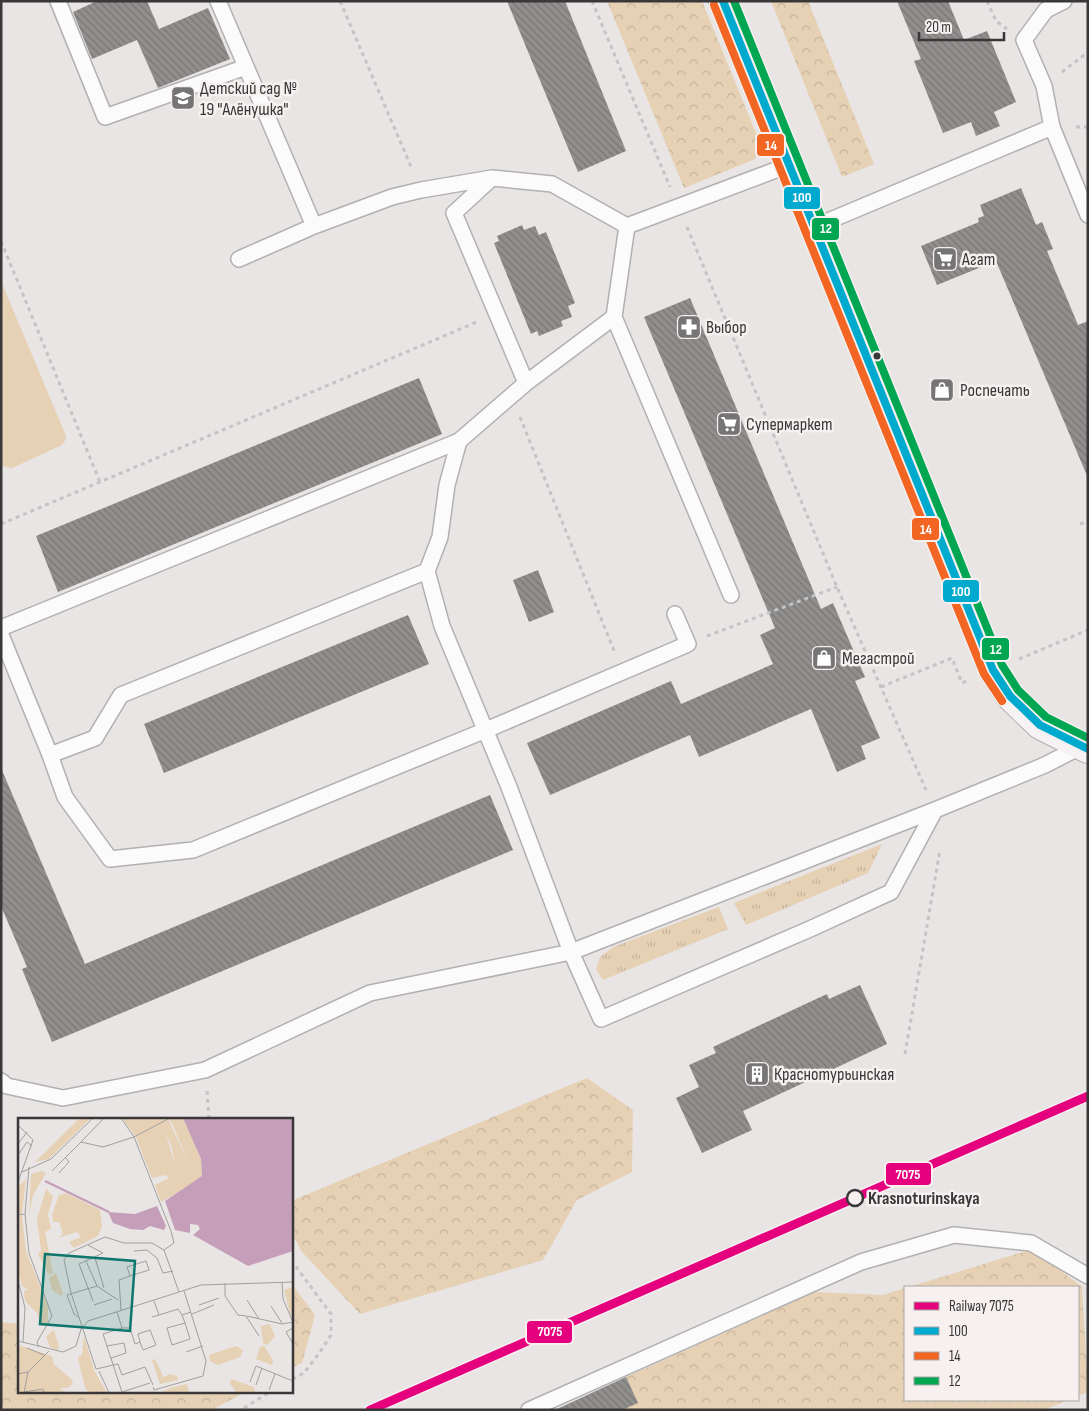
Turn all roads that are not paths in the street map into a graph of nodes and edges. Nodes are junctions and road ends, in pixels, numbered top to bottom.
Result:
1 (58, 1) edge
2 (218, 1) edge
3 (723, 1) edge
4 (1064, 1) edge
5 (246, 67) junction
6 (1052, 127) junction
7 (789, 165) junction
8 (492, 178) junction
9 (1088, 215) edge
10 (314, 226) junction
11 (627, 226) junction
12 (814, 227) junction
13 (239, 259) dead end
14 (614, 316) junction
15 (526, 384) junction
16 (459, 441) junction
17 (427, 570) junction
18 (730, 595) dead end
19 (675, 614) dead end
20 (1, 628) edge
21 (1, 635) edge
22 (486, 730) junction
23 (1085, 748) edge
24 (50, 755) junction
25 (935, 810) junction
26 (571, 952) junction
27 (1, 1082) edge
28 (1088, 1276) edge
29 (529, 1410) edge

1 - 5 lane
2 - 5 lane
3 - 7 main road
4 - 6 lane
5 - 10 lane
6 - 9 lane
6 - 12 lane
7 - 11 lane
7 - 12 main road
8 - 10 lane
8 - 11 lane
8 - 15 lane
10 - 13 lane
11 - 14 lane
12 - 23 main road
14 - 15 lane
14 - 18 lane
15 - 16 lane
16 - 17 lane
16 - 20 lane
17 - 22 lane
17 - 24 lane
19 - 22 lane
21 - 24 lane
22 - 24 lane
22 - 26 lane
23 - 25 lane
25 - 26 lane
25 - 26 lane
26 - 27 lane
28 - 29 lane

